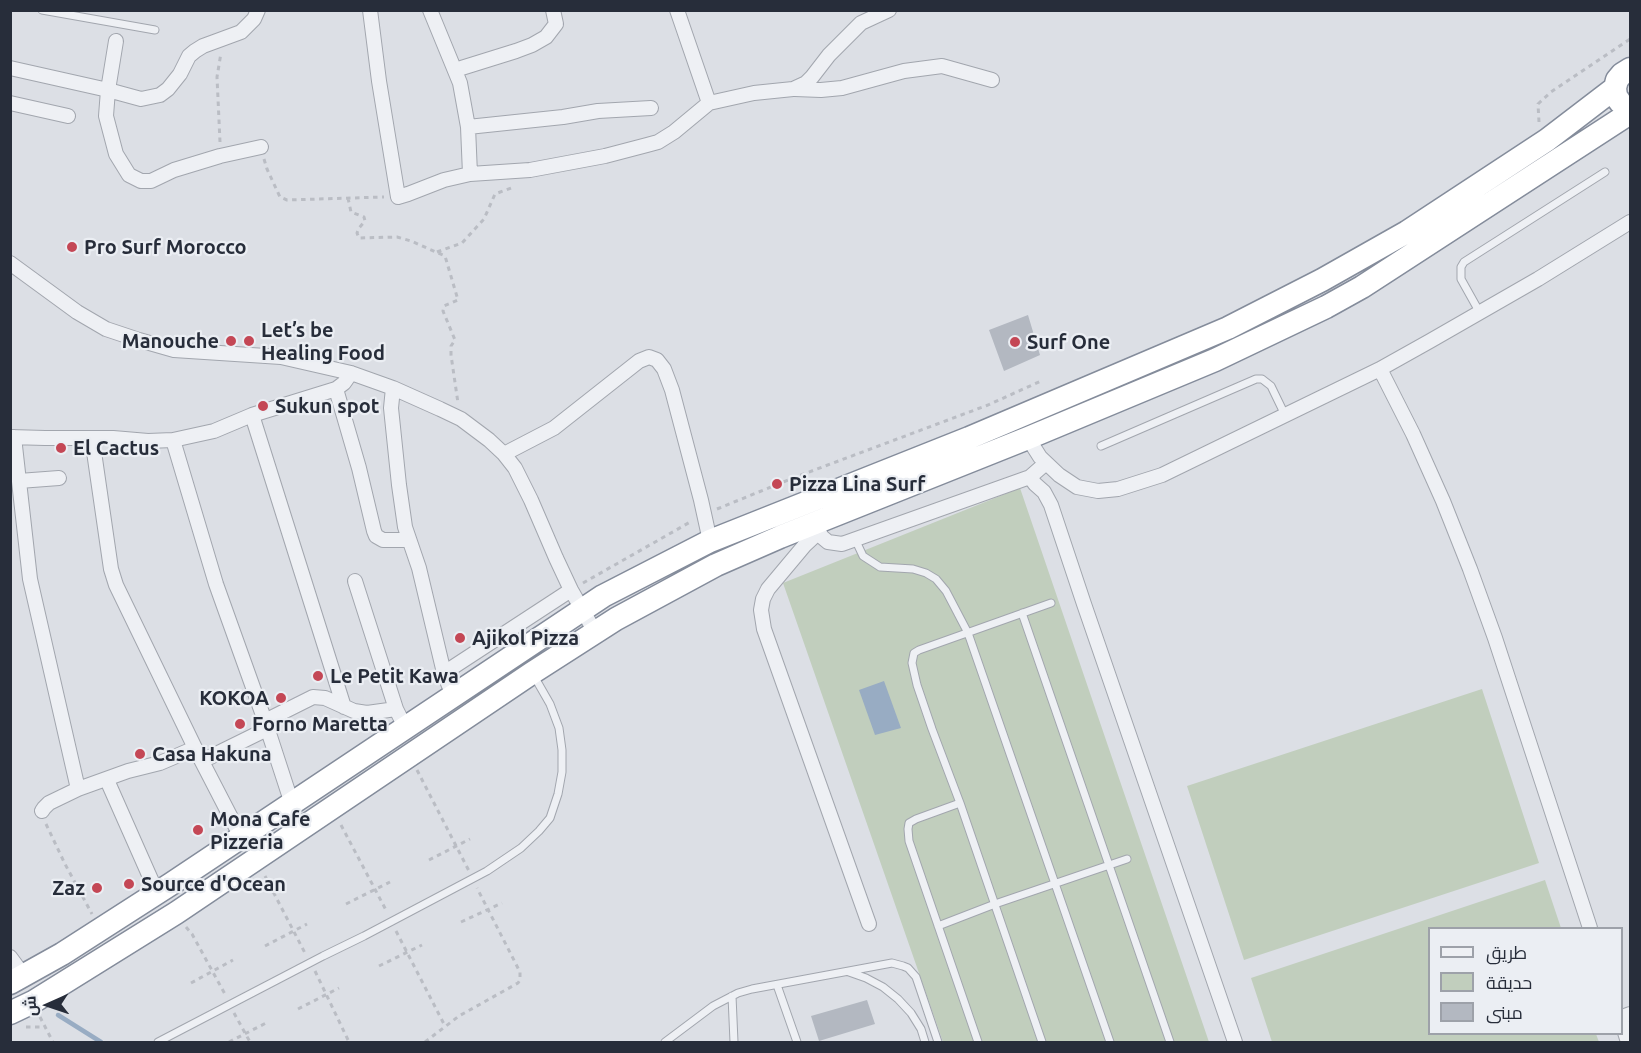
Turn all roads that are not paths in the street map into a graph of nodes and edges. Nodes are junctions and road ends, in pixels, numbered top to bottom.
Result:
1 (42, 10) edge
2 (258, 10) edge
3 (370, 10) edge
4 (430, 10) edge
5 (553, 10) edge
6 (889, 10) edge
7 (682, 12) edge
8 (154, 30) dead end
9 (116, 41) dead end
10 (10, 68) edge
11 (1630, 69) edge
12 (455, 70) junction
13 (992, 80) dead end
14 (1615, 88) junction
15 (793, 89) junction
16 (108, 90) junction
17 (10, 103) edge
18 (709, 103) junction
19 (651, 108) dead end
20 (1630, 112) edge
21 (68, 116) dead end
22 (468, 127) junction
23 (261, 147) road end
24 (1605, 172) dead end
25 (471, 174) junction
26 (1630, 222) edge
27 (10, 263) edge
28 (1480, 314) junction
29 (1380, 369) junction
30 (351, 373) junction
31 (393, 388) junction
32 (336, 389) junction
33 (252, 415) junction
34 (1285, 415) junction
35 (12, 437) edge
36 (92, 438) junction
37 (1028, 438) junction
38 (173, 440) junction
39 (1101, 446) dead end
40 (504, 454) junction
41 (1046, 463) junction
42 (1030, 477) junction
43 (59, 478) dead end
44 (19, 481) junction
45 (806, 502) junction
46 (817, 528) junction
47 (855, 539) junction
48 (409, 540) junction
49 (710, 541) junction
50 (355, 581) dead end
51 (576, 600) junction
52 (1051, 603) dead end
53 (1022, 613) junction
54 (595, 632) junction
55 (968, 633) junction
56 (444, 673) junction
57 (532, 673) junction
58 (453, 696) junction
59 (344, 707) junction
60 (400, 718) junction
61 (266, 725) junction
62 (199, 754) junction
63 (107, 780) junction
64 (78, 789) junction
65 (960, 803) junction
66 (292, 804) junction
67 (42, 811) road end
68 (241, 837) junction
69 (1127, 859) dead end
70 (1109, 865) junction
71 (1055, 884) junction
72 (158, 893) junction
73 (995, 904) junction
74 (869, 924) dead end
75 (938, 926) junction
76 (1590, 927) edge
77 (10, 957) edge
78 (848, 972) junction
79 (17, 980) edge
80 (777, 985) junction
81 (732, 996) junction
82 (10, 1013) edge
83 (1623, 1026) edge
84 (158, 1042) edge
85 (665, 1042) edge
86 (734, 1042) edge
87 (797, 1042) edge
88 (926, 1042) edge
89 (938, 1042) edge
90 (978, 1042) edge
91 (1042, 1042) edge
92 (1110, 1042) edge
93 (1170, 1042) edge
94 (1235, 1042) edge
95 (1628, 1042) edge

1 - 8 lane
2 - 16 street
3 - 25 street
4 - 12 street
5 - 12 street
6 - 15 street
7 - 18 street
9 - 16 street
10 - 16 street
11 - 14 highway
12 - 22 street
13 - 15 street
14 - 20 highway
14 - 45 highway
15 - 18 street
16 - 23 street
17 - 21 street
18 - 25 street
19 - 22 street
20 - 37 highway
22 - 25 street
24 - 28 lane
26 - 28 street
27 - 30 street
28 - 29 street
29 - 34 street
29 - 76 street
30 - 31 street
30 - 32 street
31 - 40 street
31 - 48 street
32 - 33 street
32 - 48 street
33 - 38 street
33 - 59 street
34 - 39 lane
34 - 41 street
35 - 36 street
35 - 44 street
36 - 38 street
36 - 62 street
37 - 41 street
37 - 46 highway
38 - 61 street
40 - 49 street
40 - 51 street
41 - 42 street
42 - 47 street
42 - 94 street
43 - 44 street
44 - 64 street
45 - 46 street
45 - 49 highway
46 - 47 street
46 - 54 highway
46 - 74 street
47 - 55 lane
48 - 56 street
49 - 51 highway
50 - 60 street
51 - 54 street
51 - 56 street
51 - 58 highway
52 - 53 lane
53 - 55 lane
53 - 70 lane
54 - 57 highway
55 - 65 lane
55 - 71 lane
56 - 58 street
57 - 82 highway
57 - 84 lane
58 - 60 highway
59 - 60 street
59 - 61 street
60 - 66 highway
61 - 62 street
61 - 66 street
62 - 63 street
62 - 68 street
63 - 64 street
63 - 72 street
64 - 67 street
65 - 73 lane
65 - 75 lane
66 - 68 highway
68 - 72 highway
69 - 70 lane
70 - 71 lane
70 - 93 lane
71 - 73 lane
71 - 92 lane
72 - 79 highway
73 - 75 lane
73 - 91 lane
75 - 90 lane
77 - 79 street
78 - 80 lane
78 - 88 lane
78 - 89 lane
80 - 81 lane
80 - 87 lane
81 - 85 lane
81 - 86 lane
83 - 95 street

